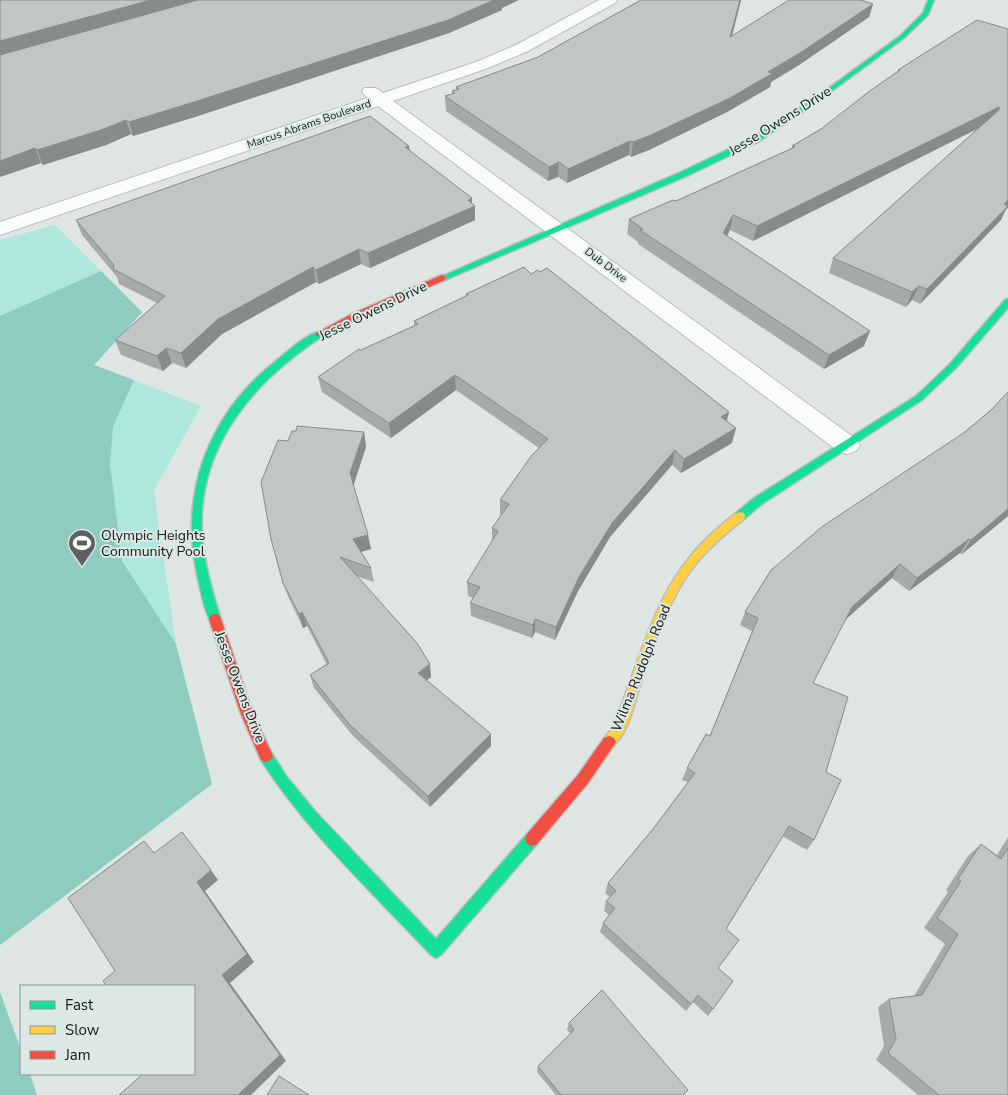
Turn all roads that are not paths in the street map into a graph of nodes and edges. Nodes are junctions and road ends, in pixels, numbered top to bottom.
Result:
1 (610, 0) edge
2 (931, 0) edge
3 (370, 89) junction
4 (556, 228) junction
5 (0, 229) edge
6 (1008, 302) edge
7 (847, 445) junction
8 (436, 950) joint

1 - 3 street, Marcus Abrams Boulevard
2 - 4 street, Jesse Owens Drive
3 - 4 street, Dub Drive
3 - 5 street, Marcus Abrams Boulevard
4 - 7 street, Dub Drive
4 - 8 street, Jesse Owens Drive
6 - 7 street, Wilma Rudolph Road
7 - 8 street, Wilma Rudolph Road

